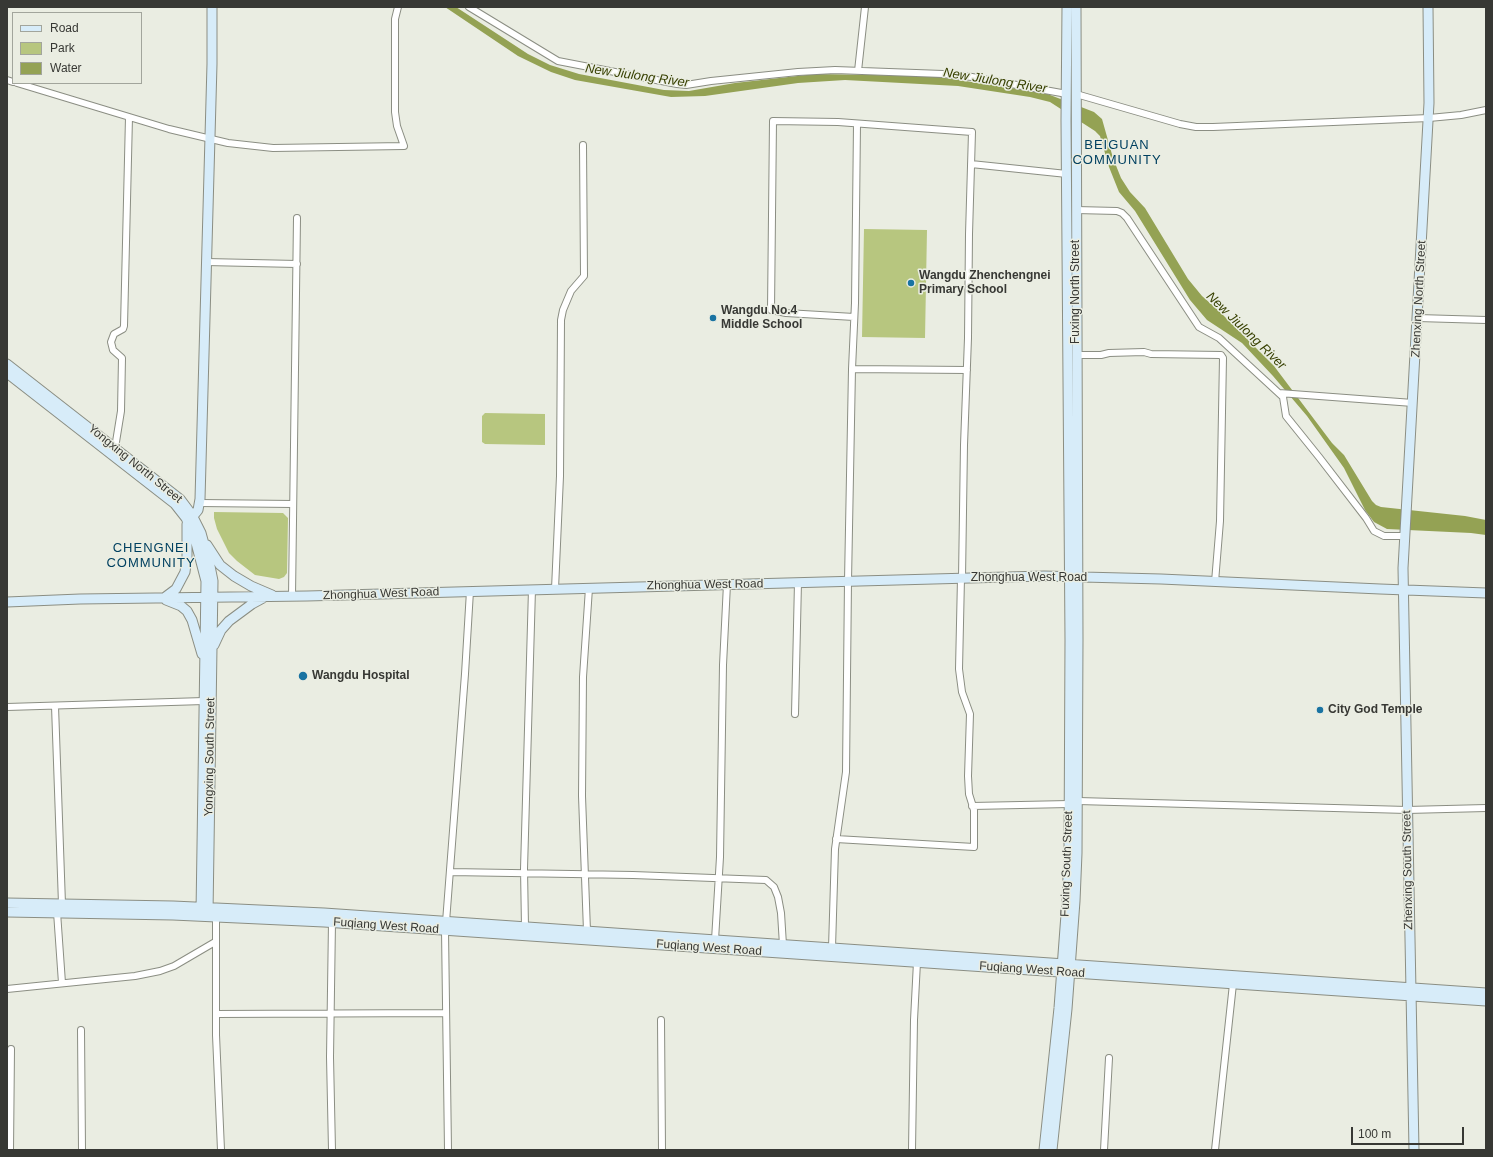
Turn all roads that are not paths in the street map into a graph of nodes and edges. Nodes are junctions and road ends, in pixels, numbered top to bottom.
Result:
1 (212, 7) edge
2 (398, 7) edge
3 (469, 7) edge
4 (865, 7) edge
5 (1067, 7) edge
6 (1076, 7) edge
7 (1428, 7) edge
8 (858, 71) junction
9 (20, 84) edge
10 (1072, 96) junction
11 (1486, 110) edge
12 (129, 117) junction
13 (1429, 118) junction
14 (1071, 120) junction
15 (857, 124) junction
16 (210, 139) junction
17 (584, 145) dead end
18 (971, 164) junction
19 (1067, 174) junction
20 (1076, 210) junction
21 (297, 218) dead end
22 (206, 262) junction
23 (298, 264) junction
24 (854, 317) junction
25 (1418, 318) junction
26 (1486, 320) edge
27 (1076, 355) junction
28 (7, 364) edge
29 (852, 369) junction
30 (967, 370) junction
31 (7, 373) edge
32 (1282, 394) junction
33 (1413, 403) junction
34 (115, 448) junction
35 (200, 503) junction
36 (293, 504) junction
37 (190, 517) junction
38 (201, 533) junction
39 (1405, 535) junction
40 (1074, 576) junction
41 (961, 578) junction
42 (848, 581) junction
43 (798, 582) junction
44 (1215, 582) junction
45 (727, 584) junction
46 (589, 588) junction
47 (532, 589) junction
48 (555, 589) junction
49 (1403, 590) junction
50 (470, 591) junction
51 (1486, 593) edge
52 (277, 596) junction
53 (292, 596) junction
54 (209, 597) junction
55 (266, 597) junction
56 (153, 598) junction
57 (164, 598) junction
58 (7, 602) edge
59 (212, 652) junction
60 (204, 662) junction
61 (204, 701) junction
62 (55, 706) junction
63 (7, 707) edge
64 (794, 714) dead end
65 (1074, 802) junction
66 (972, 806) junction
67 (1486, 808) edge
68 (1407, 810) junction
69 (836, 839) junction
70 (450, 872) junction
71 (524, 874) junction
72 (585, 874) junction
73 (718, 878) junction
74 (7, 903) edge
75 (60, 908) junction
76 (7, 912) edge
77 (207, 913) junction
78 (332, 922) junction
79 (446, 926) junction
80 (525, 927) junction
81 (587, 931) junction
82 (715, 940) junction
83 (216, 942) junction
84 (783, 945) junction
85 (832, 948) junction
86 (917, 962) junction
87 (1066, 968) junction
88 (62, 983) junction
89 (1233, 984) junction
90 (7, 989) edge
91 (1410, 992) junction
92 (1486, 993) edge
93 (1486, 1001) edge
94 (331, 1013) junction
95 (446, 1013) junction
96 (216, 1014) junction
97 (661, 1020) dead end
98 (81, 1030) dead end
99 (11, 1049) dead end
100 (1109, 1058) dead end
101 (10, 1150) edge
102 (82, 1150) edge
103 (221, 1150) edge
104 (332, 1150) edge
105 (448, 1150) edge
106 (662, 1150) edge
107 (912, 1150) edge
108 (1044, 1150) edge
109 (1052, 1150) edge
110 (1104, 1150) edge
111 (1215, 1150) edge
112 (1414, 1150) edge

1 - 16 main road
2 - 16 street
3 - 8 street
4 - 8 street
5 - 10 main road, Fuxing North Street
6 - 10 main road, Fuxing North Street
7 - 13 main road, Zhenxing North Street
8 - 10 street
9 - 12 street
10 - 13 street
10 - 14 main road, Fuxing North Street
11 - 13 street
12 - 16 street
12 - 34 street
13 - 25 main road, Zhenxing North Street
14 - 19 main road, Fuxing North Street
14 - 20 main road, Fuxing North Street
15 - 18 street
15 - 24 street
15 - 24 street
16 - 22 main road
17 - 48 street
18 - 19 street
18 - 30 street
19 - 40 main road, Fuxing North Street
20 - 27 main road, Fuxing North Street
20 - 32 street
21 - 23 street
22 - 23 street
22 - 35 main road
23 - 36 street
24 - 29 street
25 - 26 street
25 - 33 main road, Zhenxing North Street
27 - 40 main road, Fuxing North Street
27 - 44 street
28 - 34 main road, Yongxing North Street
29 - 30 street
29 - 42 street
30 - 41 street
31 - 37 main road, Yongxing North Street
32 - 33 street
32 - 39 street
33 - 39 main road, Zhenxing North Street
34 - 37 main road, Yongxing North Street
35 - 36 street
35 - 37 main road
36 - 53 street
37 - 38 main road, Yongxing North Street
37 - 54 main road, Yongxing North Street
37 - 57 main road
38 - 52 main road
38 - 54 main road, Yongxing North Street
39 - 49 main road, Zhenxing North Street
40 - 41 main road, Zhonghua West Road
40 - 44 main road, Zhonghua West Road
40 - 65 main road, Fuxing South Street
41 - 42 main road, Zhonghua West Road
41 - 66 street
42 - 43 main road, Zhonghua West Road
42 - 69 street
43 - 45 main road, Zhonghua West Road
43 - 64 street
44 - 49 main road, Zhonghua West Road
45 - 46 main road, Zhonghua West Road
45 - 73 street
46 - 48 main road, Zhonghua West Road
46 - 72 street
47 - 48 main road, Zhonghua West Road
47 - 50 main road, Zhonghua West Road
47 - 71 street
49 - 51 main road, Zhonghua West Road
49 - 68 main road, Zhenxing South Street
50 - 53 main road, Zhonghua West Road
50 - 70 street
52 - 53 main road, Zhonghua West Road
52 - 55 main road, Zhonghua West Road
54 - 55 main road, Zhonghua West Road
54 - 57 main road, Zhonghua West Road
54 - 59 main road, Yongxing South Street
54 - 60 main road, Yongxing South Street
55 - 59 main road
56 - 57 main road, Zhonghua West Road
56 - 58 main road, Zhonghua West Road
56 - 60 main road
59 - 77 main road, Yongxing South Street
60 - 61 main road, Yongxing South Street
61 - 62 street
61 - 77 main road, Yongxing South Street
62 - 63 street
62 - 75 street
65 - 66 street
65 - 68 street
65 - 87 main road, Fuxing South Street
66 - 69 street
67 - 68 street
68 - 91 main road, Zhenxing South Street
69 - 85 street
70 - 71 street
70 - 79 street
71 - 72 street
71 - 80 street
72 - 73 street
72 - 81 street
73 - 82 street
73 - 84 street
74 - 75 main road, Fuqiang West Road
75 - 76 main road, Fuqiang West Road
75 - 77 main road, Fuqiang West Road
75 - 88 street
77 - 78 main road, Fuqiang West Road
77 - 79 main road, Fuqiang West Road
77 - 83 street
78 - 79 main road, Fuqiang West Road
78 - 94 street
79 - 80 main road, Fuqiang West Road
79 - 86 main road, Fuqiang West Road
79 - 95 street
80 - 81 main road, Fuqiang West Road
81 - 82 main road, Fuqiang West Road
82 - 84 main road, Fuqiang West Road
83 - 88 street
83 - 96 street
84 - 85 main road, Fuqiang West Road
85 - 87 main road, Fuqiang West Road
86 - 87 main road, Fuqiang West Road
86 - 107 street
87 - 89 main road, Fuqiang West Road
87 - 91 main road, Fuqiang West Road
87 - 108 main road, Fuxing South Street
87 - 109 main road, Fuxing South Street
88 - 90 street
89 - 91 main road, Fuqiang West Road
89 - 111 street
91 - 92 main road
91 - 93 main road
91 - 112 main road, Zhenxing South Street
94 - 95 street
94 - 96 street
94 - 104 street
95 - 105 street
96 - 103 street
97 - 106 street
98 - 102 street
99 - 101 street
100 - 110 street

